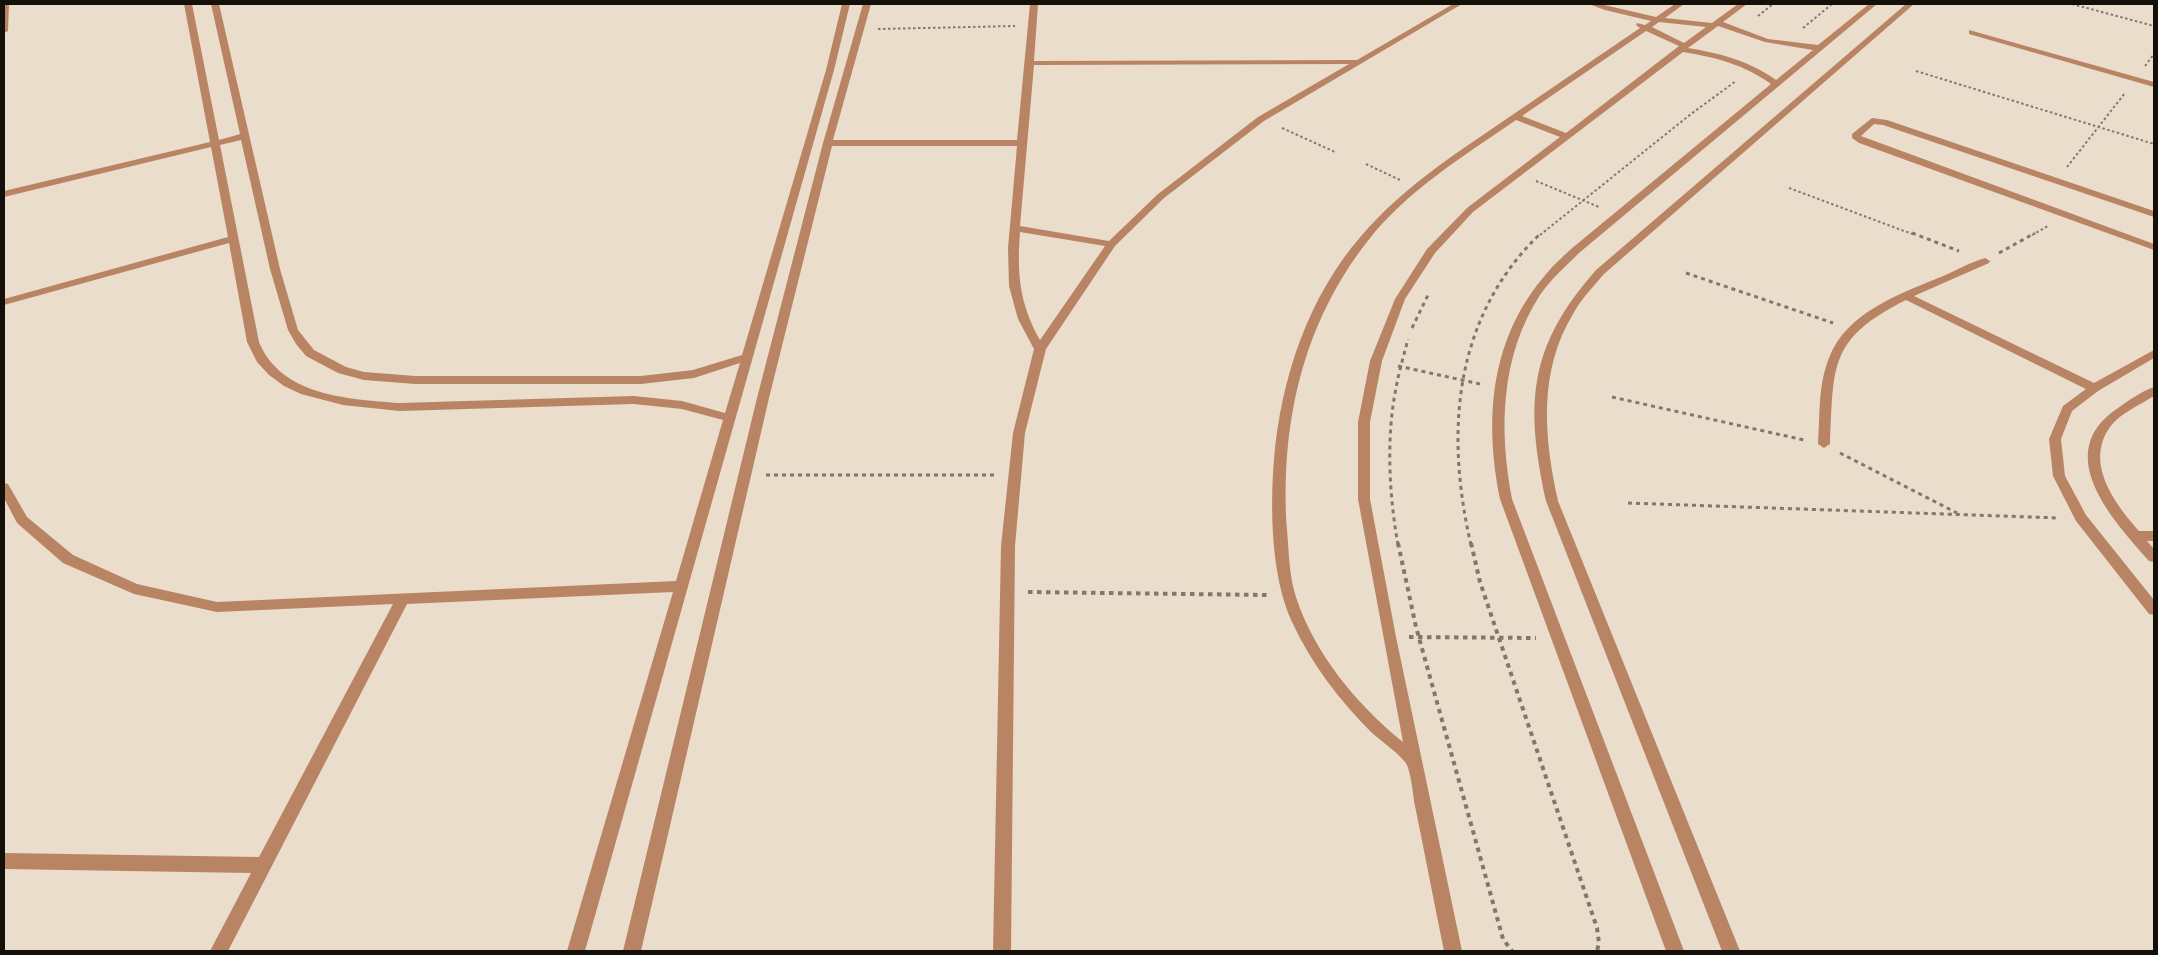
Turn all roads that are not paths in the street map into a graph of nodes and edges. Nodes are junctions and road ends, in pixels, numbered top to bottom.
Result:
1 (6, 4) edge
2 (188, 4) edge
3 (215, 4) edge
4 (846, 4) edge
5 (867, 4) edge
6 (1034, 4) edge
7 (1458, 4) edge
8 (1593, 4) edge
9 (1680, 4) edge
10 (1743, 4) edge
11 (1873, 4) edge
12 (1910, 4) edge
13 (1609, 9) junction
14 (1657, 20) junction
15 (1716, 24) junction
16 (1646, 28) junction
17 (4, 31) edge
18 (1972, 32) dead end
19 (1683, 47) junction
20 (1820, 48) junction
21 (1361, 62) junction
22 (1031, 63) junction
23 (1777, 84) junction
24 (2154, 85) edge
25 (1515, 117) junction
26 (245, 136) junction
27 (1566, 136) junction
28 (828, 143) junction
29 (1020, 143) junction
30 (214, 144) junction
31 (4, 194) edge
32 (2154, 214) edge
33 (1015, 228) junction
34 (232, 239) junction
35 (1111, 244) junction
36 (2154, 247) edge
37 (1985, 261) road end
38 (1907, 297) junction
39 (4, 302) edge
40 (1040, 349) junction
41 (2154, 354) edge
42 (747, 358) junction
43 (617, 380) junction
44 (2094, 388) junction
45 (2154, 391) edge
46 (608, 401) junction
47 (730, 418) junction
48 (1824, 444) road end
49 (4, 487) edge
50 (2136, 536) junction
51 (2154, 536) edge
52 (2154, 557) edge
53 (681, 586) junction
54 (403, 598) junction
55 (2154, 610) edge
56 (1414, 760) junction
57 (4, 861) edge
58 (264, 865) junction
59 (219, 951) edge
60 (576, 951) edge
61 (632, 951) edge
62 (1002, 951) edge
63 (1453, 951) edge
64 (1675, 951) edge
65 (1731, 951) edge

1 - 17 street
2 - 30 street
3 - 26 street
4 - 42 street
5 - 28 street
6 - 22 street
7 - 21 street
8 - 13 street
9 - 14 street
10 - 15 street
11 - 20 street
12 - 65 street
13 - 14 street
13 - 16 street
14 - 15 street
14 - 16 street
15 - 19 street
15 - 20 street
16 - 19 street
16 - 25 street
18 - 24 street
19 - 23 street
19 - 27 street
20 - 23 street
21 - 22 street
21 - 35 street
22 - 29 street
23 - 64 street
25 - 27 street
25 - 56 street
26 - 30 street
26 - 43 street
27 - 56 street
28 - 29 street
28 - 61 street
29 - 33 street
30 - 31 street
30 - 34 street
32 - 36 street
33 - 35 street
33 - 40 street
34 - 39 street
34 - 46 street
35 - 40 street
37 - 38 street
38 - 44 street
38 - 48 street
40 - 62 street
41 - 44 street
42 - 43 street
42 - 47 street
43 - 46 street
44 - 55 street
45 - 50 street
46 - 47 street
47 - 53 street
49 - 54 street
50 - 51 street
50 - 52 street
53 - 54 street
53 - 60 street
54 - 58 street
56 - 63 street
57 - 58 street
58 - 59 street

